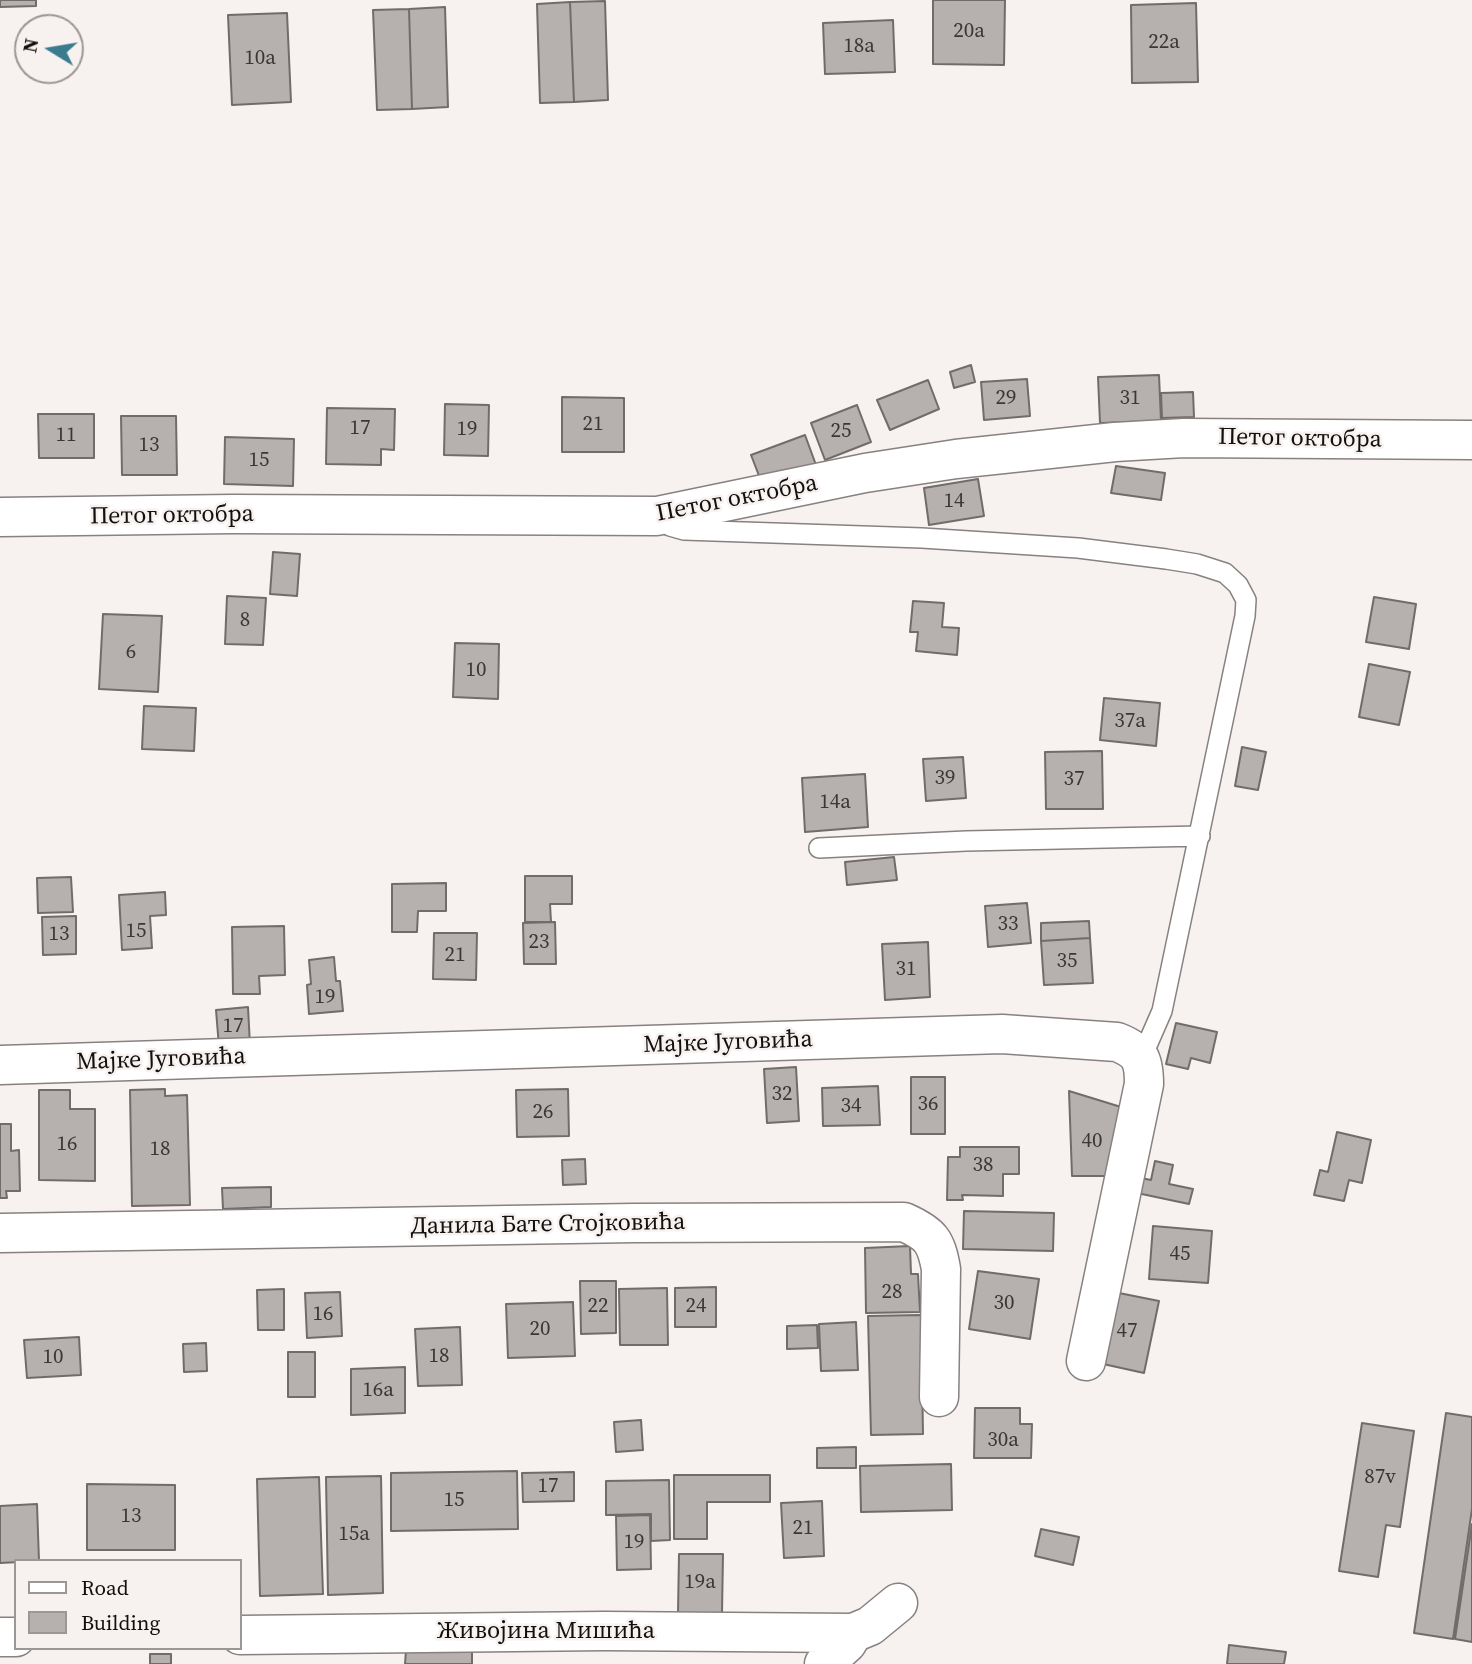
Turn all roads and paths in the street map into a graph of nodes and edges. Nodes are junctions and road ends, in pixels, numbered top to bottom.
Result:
1 (1472, 440) edge
2 (657, 516) junction
3 (0, 517) edge
4 (1200, 836) junction
5 (819, 848) dead end
6 (1141, 1059) junction
7 (0, 1065) edge
8 (0, 1233) edge
9 (1086, 1361) dead end
10 (939, 1396) dead end
11 (898, 1603) dead end
12 (853, 1633) junction
13 (242, 1635) edge
14 (824, 1664) edge

1 - 2 street, Петог октобра
2 - 3 street, Петог октобра
2 - 4 lane
4 - 5 lane
4 - 6 lane
6 - 7 street, Мајке Југовића
6 - 9 street
8 - 10 street, Данила Бате Стојковића
11 - 12 street
12 - 13 street, Живојина Мишића
12 - 14 street

